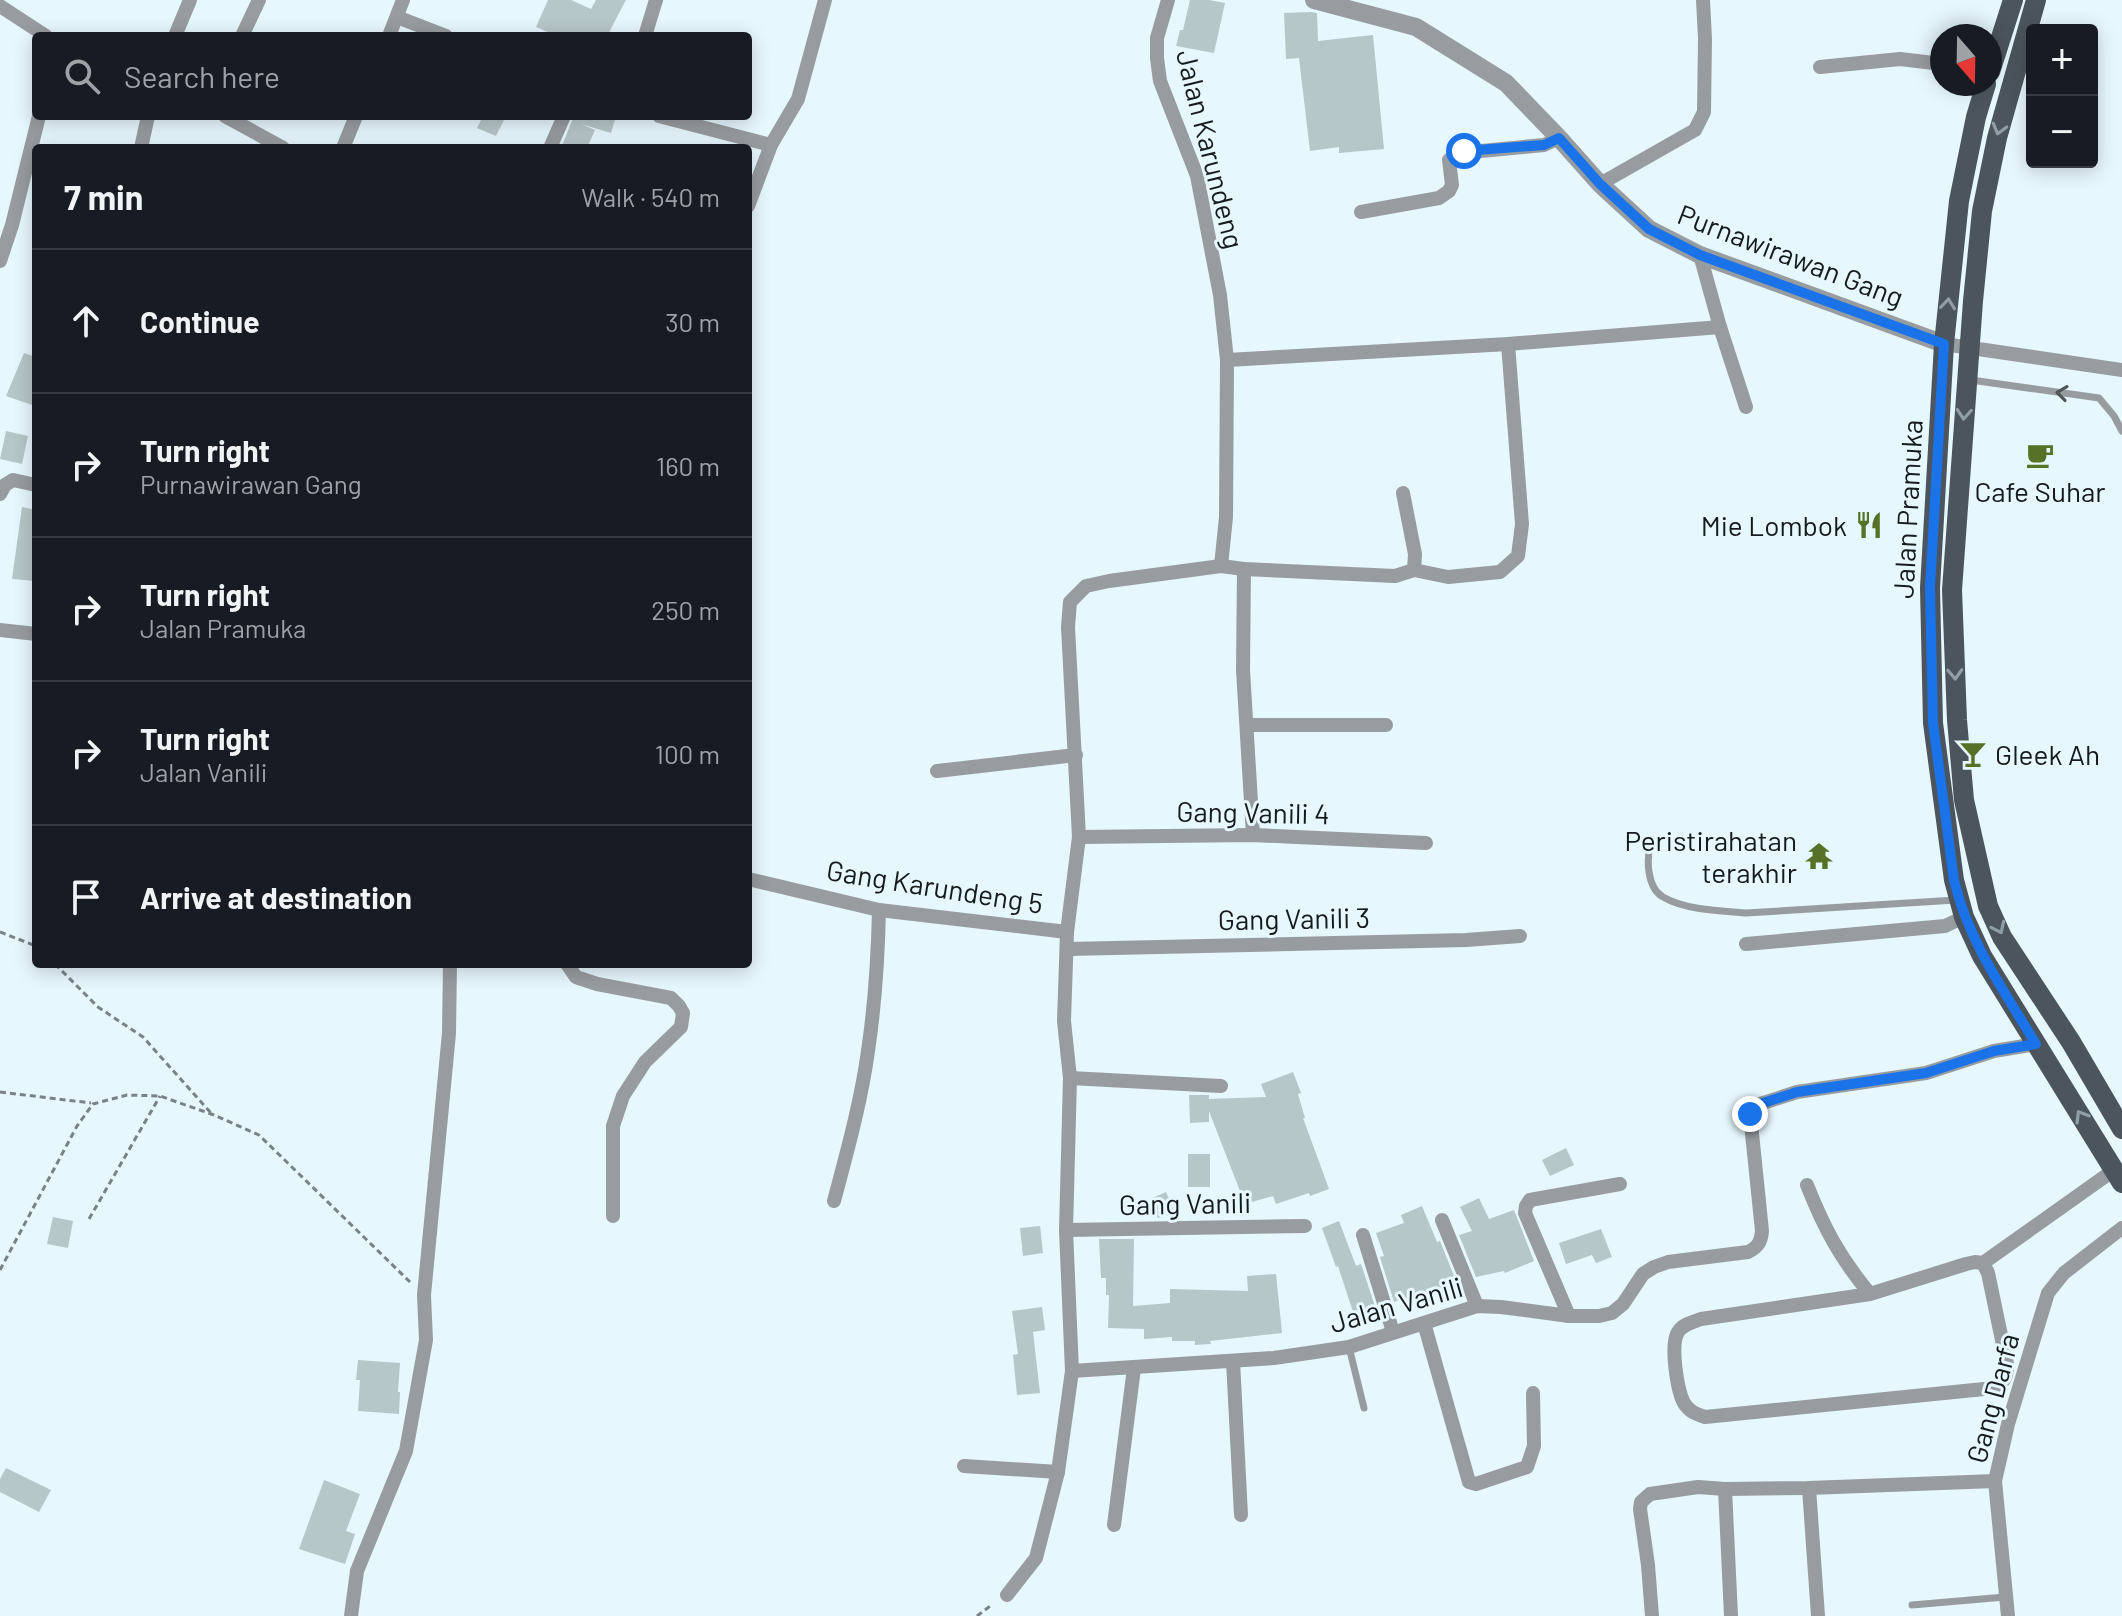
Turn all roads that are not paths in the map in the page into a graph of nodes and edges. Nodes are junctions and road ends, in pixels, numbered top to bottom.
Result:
1 (190, 0) edge
2 (259, 0) edge
3 (403, 0) edge
4 (656, 0) edge
5 (825, 0) edge
6 (1168, 0) edge
7 (1314, 0) edge
8 (1703, 0) edge
9 (2013, 0) edge
10 (2036, 0) edge
11 (0, 6) edge
12 (397, 17) junction
13 (40, 32) edge
14 (177, 32) edge
15 (244, 32) edge
16 (391, 32) edge
17 (436, 32) edge
18 (646, 32) edge
19 (2002, 33) edge
20 (1930, 63) edge
21 (1820, 67) dead end
22 (2002, 71) edge
23 (2015, 72) junction
24 (1982, 96) edge
25 (38, 120) edge
26 (147, 120) edge
27 (231, 120) edge
28 (354, 120) edge
29 (562, 120) edge
30 (674, 120) edge
31 (1559, 138) junction
32 (32, 144) edge
33 (32, 144) edge
34 (142, 144) edge
35 (267, 144) edge
36 (345, 144) edge
37 (552, 144) edge
38 (771, 145) junction
39 (1600, 184) junction
40 (752, 195) edge
41 (1361, 212) dead end
42 (1700, 255) junction
43 (0, 261) edge
44 (1720, 327) junction
45 (1508, 344) junction
46 (1944, 344) junction
47 (1970, 349) junction
48 (1227, 360) junction
49 (2122, 370) edge
50 (1967, 379) junction
51 (1746, 407) dead end
52 (2122, 431) edge
53 (32, 484) edge
54 (1403, 493) dead end
55 (0, 494) edge
56 (1221, 566) junction
57 (1244, 569) junction
58 (1414, 570) junction
59 (0, 630) edge
60 (32, 634) edge
61 (1957, 720) junction
62 (1933, 723) junction
63 (1247, 725) junction
64 (1386, 725) dead end
65 (1076, 755) junction
66 (937, 771) dead end
67 (1253, 835) junction
68 (1079, 837) junction
69 (1426, 843) dead end
70 (1651, 843) dead end
71 (752, 880) edge
72 (1962, 908) junction
73 (879, 910) junction
74 (1067, 932) junction
75 (1520, 936) dead end
76 (1746, 944) dead end
77 (1068, 949) junction
78 (450, 968) edge
79 (570, 968) edge
80 (2036, 1044) junction
81 (1070, 1078) junction
82 (1221, 1086) dead end
83 (2122, 1129) edge
84 (2118, 1176) edge
85 (1620, 1184) dead end
86 (1807, 1185) dead end
87 (834, 1201) dead end
88 (613, 1216) dead end
89 (1442, 1220) dead end
90 (1305, 1226) dead end
91 (2122, 1228) edge
92 (1066, 1230) junction
93 (1363, 1235) dead end
94 (1983, 1263) junction
95 (1870, 1294) junction
96 (1477, 1306) junction
97 (1569, 1316) junction
98 (1424, 1323) junction
99 (1393, 1332) junction
100 (1349, 1347) junction
101 (1233, 1361) junction
102 (1134, 1368) junction
103 (1072, 1371) junction
104 (1533, 1393) dead end
105 (1364, 1408) dead end
106 (964, 1466) dead end
107 (1058, 1472) junction
108 (1995, 1481) junction
109 (1809, 1488) junction
110 (1725, 1489) junction
111 (1241, 1515) dead end
112 (1114, 1525) dead end
113 (1007, 1595) road end
114 (2005, 1597) junction
115 (1912, 1605) dead end
116 (351, 1616) edge
117 (1652, 1616) edge
118 (1731, 1616) edge
119 (1818, 1616) edge
120 (2008, 1616) edge

1 - 14 street
2 - 15 street
3 - 12 street
4 - 18 street
5 - 38 street
6 - 48 street, Jalan Karundeng
7 - 31 street, Purnawirawan Gang
8 - 39 street
9 - 19 main road
10 - 23 main road, Jalan Pramuka
11 - 13 street
12 - 16 street
12 - 17 street
20 - 21 street
22 - 23 street
23 -> 47 main road, Jalan Pramuka
46 -> 24 main road, Jalan Pramuka
25 - 33 street
26 - 34 street
27 - 35 street
28 - 36 street
29 - 37 street
30 - 38 street
31 - 39 street, Purnawirawan Gang
31 - 41 street
32 - 43 street
38 - 40 street
39 - 42 street, Purnawirawan Gang
42 - 44 street
42 - 46 street, Purnawirawan Gang
44 - 45 street
44 - 51 street
45 - 48 street
45 - 58 street
46 - 47 street
46 - 62 main road, Jalan Pramuka
47 - 49 street
47 - 50 main road, Jalan Pramuka
48 - 56 street, Jalan Karundeng
52 -> 50 lane
50 -> 61 main road, Jalan Pramuka
53 - 55 street
54 - 58 street
56 - 57 street
56 - 65 street
57 - 58 street
57 - 63 street
59 - 60 street
61 - 62 main road
61 -> 83 main road, Jalan Pramuka
62 - 72 main road, Jalan Pramuka
63 - 64 street
63 - 67 street
65 - 66 street
65 - 68 street
67 - 68 street, Gang Vanili 4
67 - 69 street, Gang Vanili 4
68 - 74 street
70 - 72 lane
71 - 73 street, Gang Karundeng 5
72 - 76 street
72 - 80 main road, Jalan Pramuka
73 - 74 street, Gang Karundeng 5
73 - 87 street
74 - 77 street
75 - 77 street, Gang Vanili 3
77 - 81 street
78 - 116 street
79 - 88 street
84 -> 80 main road, Jalan Pramuka
80 - 97 street, Jalan Vanili
81 - 82 street
81 - 92 street
84 - 94 street
85 - 97 street
86 - 95 street
89 - 96 street
90 - 92 street, Gang Vanili
91 - 108 street, Gang Darfa
92 - 103 street
93 - 99 street
94 - 95 street
94 - 95 street
96 - 97 street, Jalan Vanili
96 - 98 street, Jalan Vanili
98 - 99 street, Jalan Vanili
98 - 104 street
99 - 100 street, Jalan Vanili
100 - 101 street, Jalan Vanili
100 - 105 lane
101 - 102 street, Jalan Vanili
101 - 111 street
102 - 103 street, Jalan Vanili
102 - 112 street
103 - 107 street
106 - 107 street
107 - 113 street
108 - 109 street
108 - 114 street, Gang Darfa
109 - 110 street
109 - 119 street
110 - 117 street
110 - 118 street
114 - 115 lane
114 - 120 street, Gang Darfa

